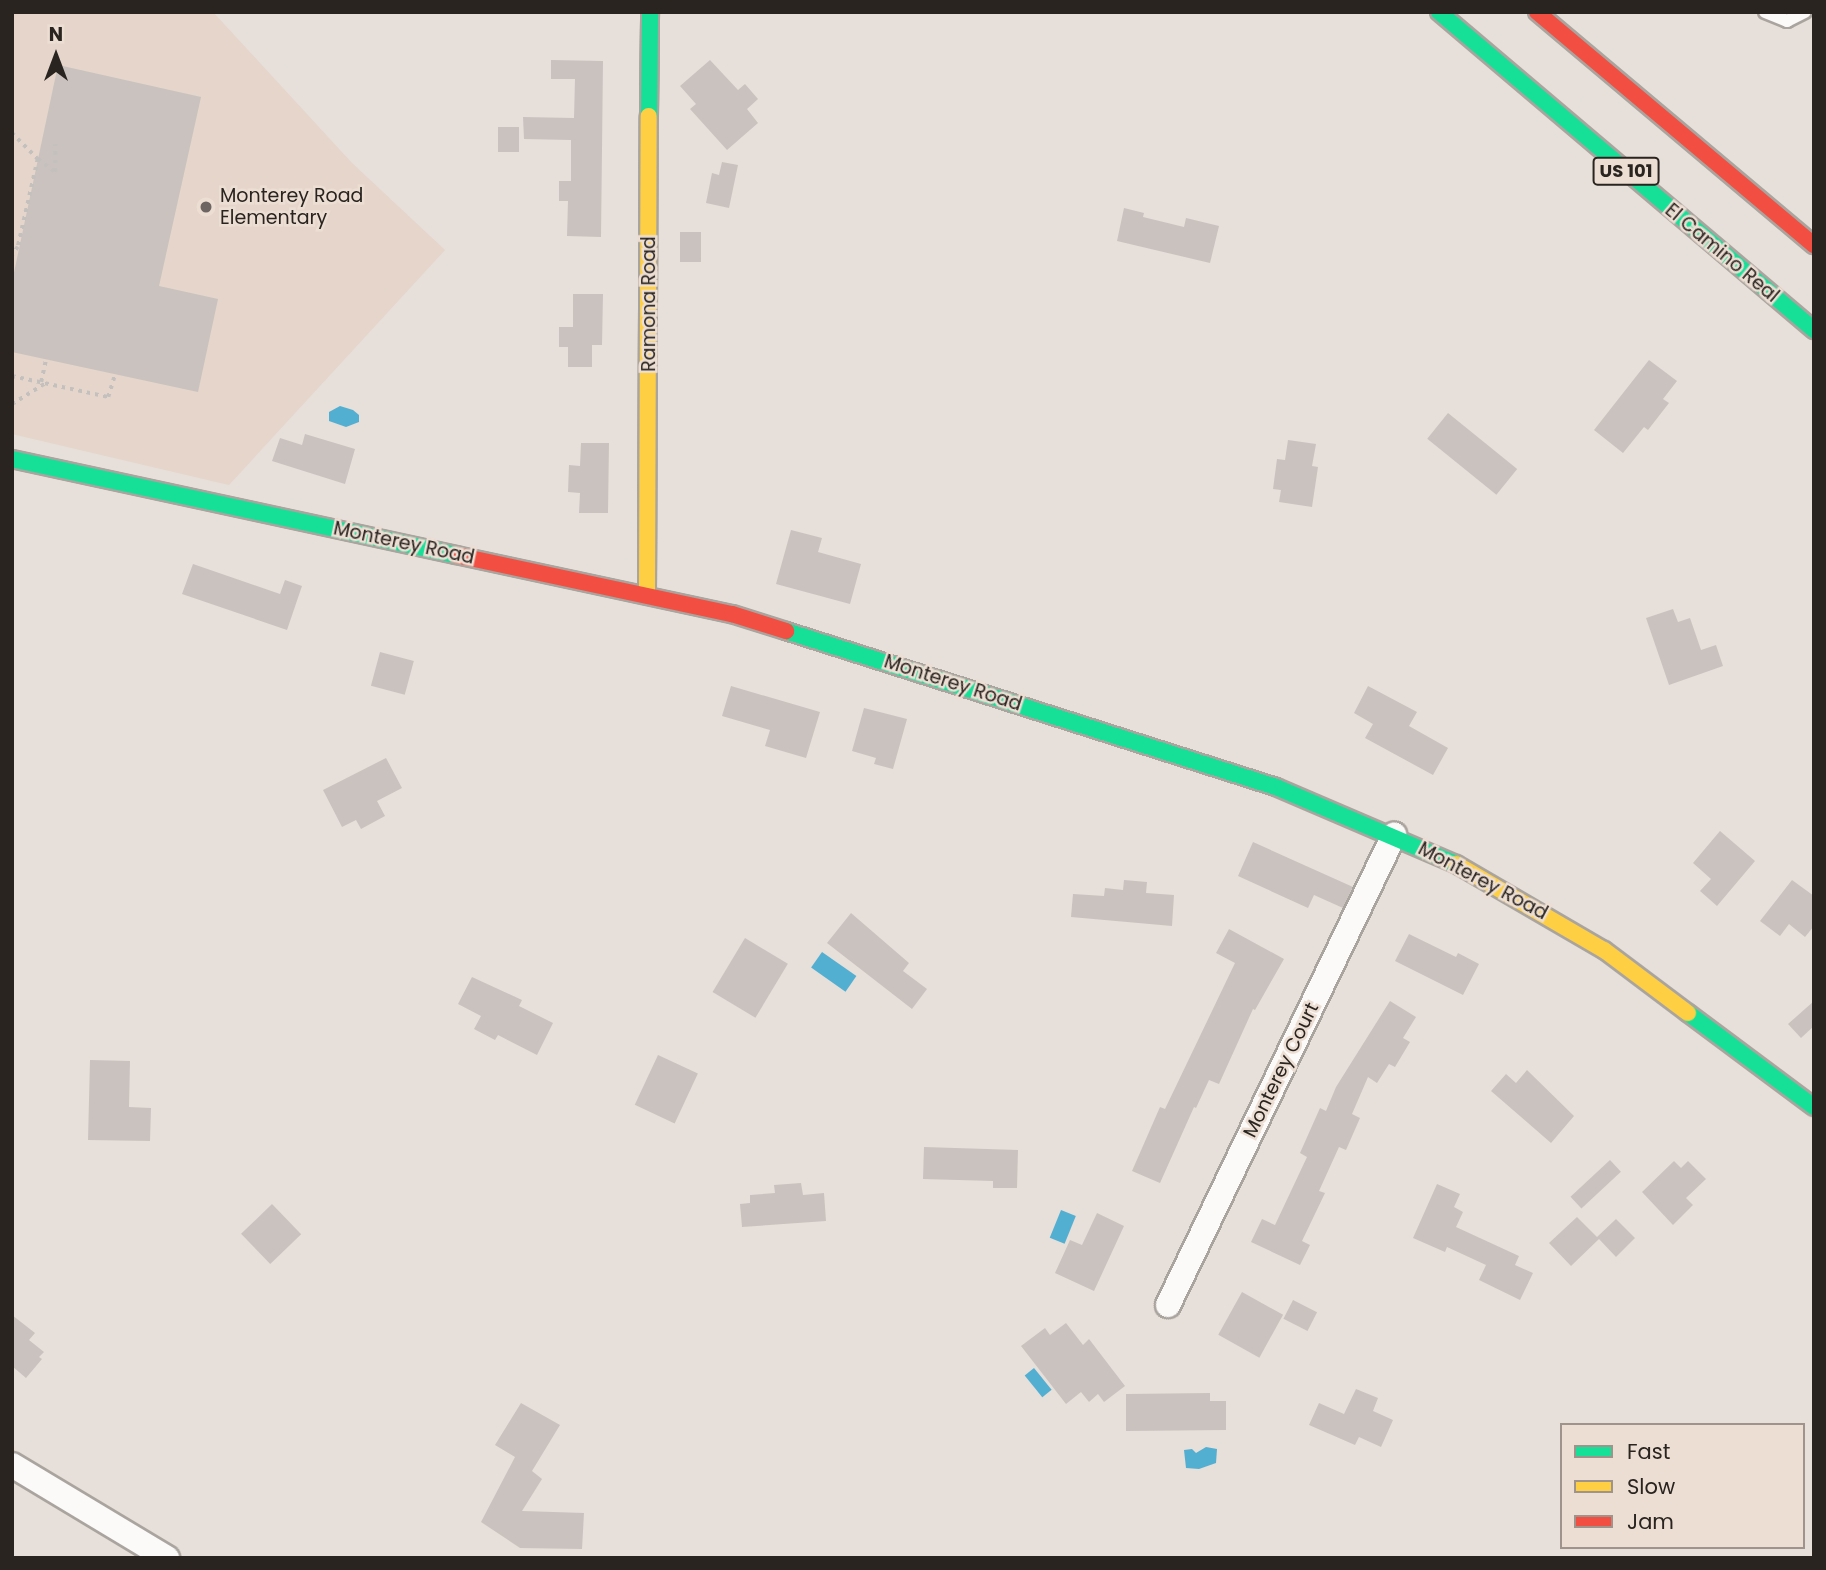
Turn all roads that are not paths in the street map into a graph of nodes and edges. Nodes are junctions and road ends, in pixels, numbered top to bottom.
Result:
1 (650, 12) edge
2 (1439, 12) edge
3 (1537, 12) edge
4 (1765, 12) edge
5 (1805, 12) edge
6 (1814, 245) edge
7 (1814, 330) edge
8 (12, 459) edge
9 (647, 595) junction
10 (1394, 835) junction
11 (1814, 1107) edge
12 (1168, 1305) dead end
13 (12, 1465) edge
14 (167, 1558) edge

1 - 9 main road, Ramona Road
2 - 7 main road, El Camino Real / US 101
3 - 6 main road
4 - 5 lane
8 - 9 main road, Monterey Road
9 - 10 main road, Monterey Road
10 - 11 main road, Monterey Road
10 - 12 street, Monterey Court
13 - 14 street

